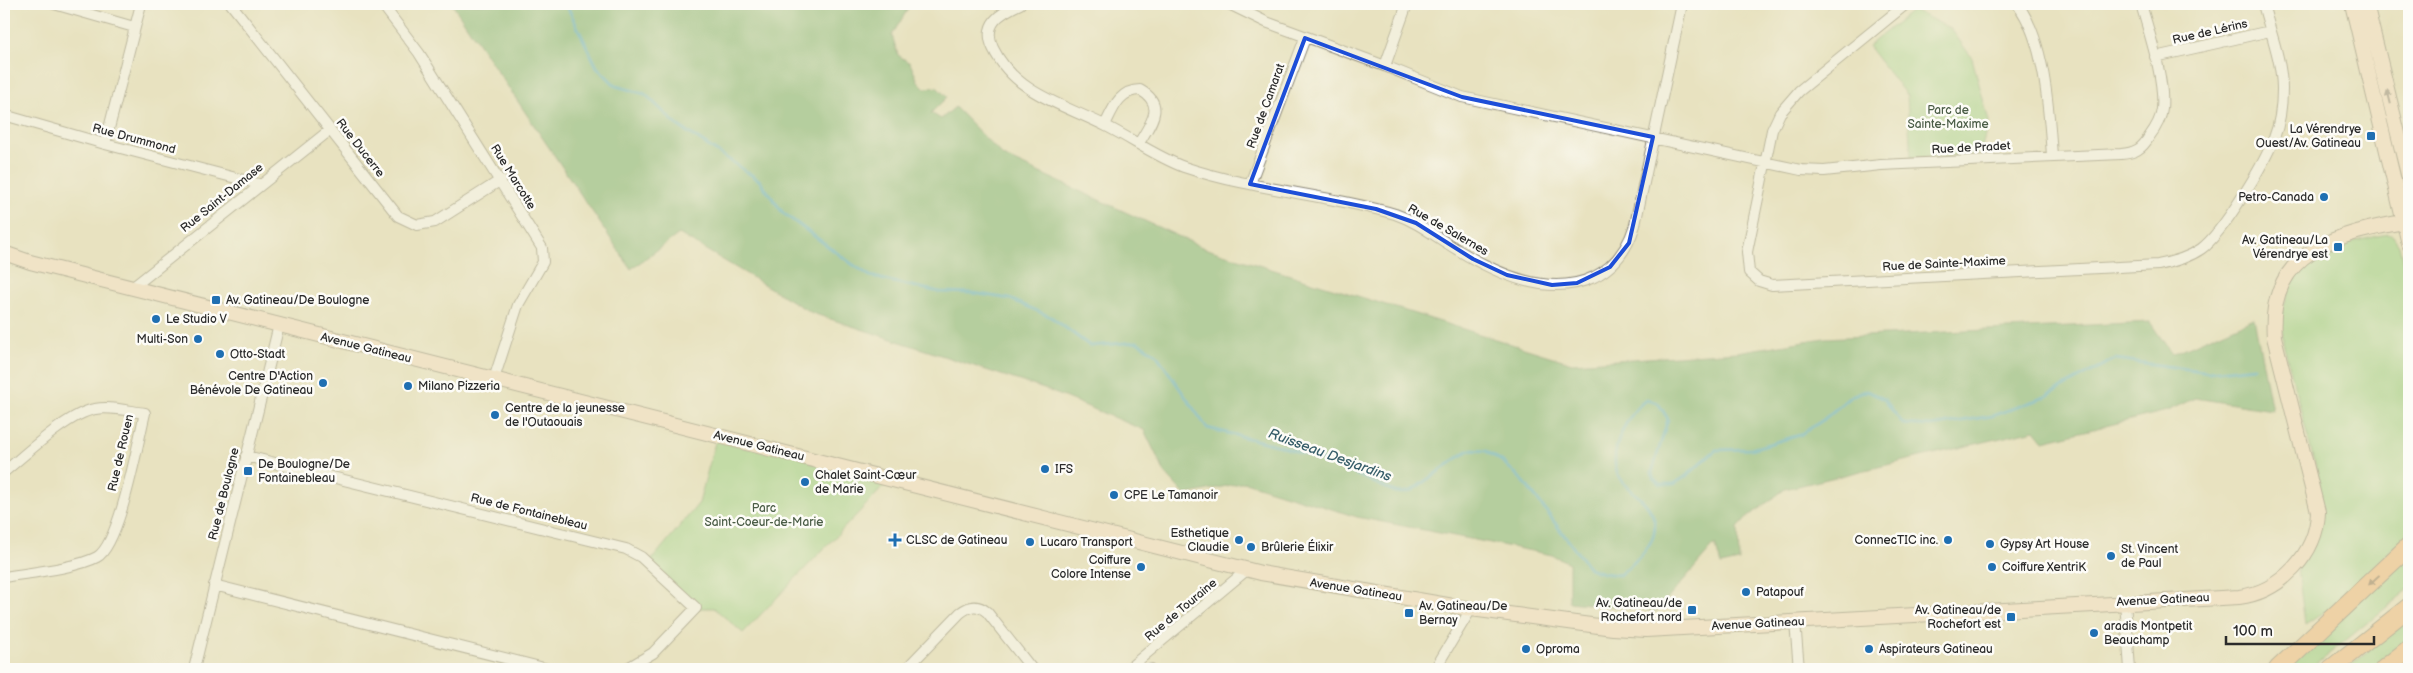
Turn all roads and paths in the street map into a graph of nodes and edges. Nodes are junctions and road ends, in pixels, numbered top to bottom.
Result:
1 (54, 4) edge
2 (141, 4) edge
3 (230, 4) edge
4 (382, 4) edge
5 (1020, 4) edge
6 (1229, 4) edge
7 (1407, 4) edge
8 (1682, 4) edge
9 (1906, 4) edge
10 (2016, 4) edge
11 (2141, 4) edge
12 (2263, 4) edge
13 (2352, 4) edge
14 (2366, 4) edge
15 (134, 27) junction
16 (2270, 30) junction
17 (1305, 38) junction
18 (2155, 57) junction
19 (1385, 66) junction
20 (4, 115) edge
21 (1105, 125) junction
22 (330, 130) junction
23 (1653, 137) junction
24 (1139, 143) junction
25 (105, 144) junction
26 (2052, 156) junction
27 (1765, 162) junction
28 (2409, 178) edge
29 (501, 180) junction
30 (259, 184) junction
31 (1250, 184) junction
32 (2406, 221) edge
33 (2409, 244) edge
34 (4, 253) edge
35 (132, 288) junction
36 (279, 325) junction
37 (494, 379) junction
38 (246, 456) junction
39 (4, 472) edge
40 (2409, 546) edge
41 (1248, 569) junction
42 (4, 577) edge
43 (214, 585) junction
44 (2125, 602) junction
45 (2409, 607) edge
46 (1471, 609) junction
47 (1795, 622) junction
48 (2409, 649) edge
49 (1130, 668) edge
50 (194, 669) edge
51 (548, 669) edge
52 (626, 669) edge
53 (906, 669) edge
54 (1032, 669) edge
55 (1151, 669) edge
56 (1435, 669) edge
57 (1799, 669) edge
58 (2130, 669) edge
59 (2278, 669) edge
60 (2331, 669) edge
61 (2384, 669) edge

1 - 15 street
2 - 15 street
3 - 22 street, Rue Ducerre
4 - 29 street, Rue Marcotte
5 - 21 street, Rue de Salernes
6 - 17 street
7 - 19 street
8 - 23 street, Rue de Salernes
9 - 27 street, Rue de Sainte-Maxime
10 - 26 street
11 - 18 street, Rue de Pradet
12 - 16 street, Rue de Sainte-Maxime
13 - 32 street
28 -> 14 street
15 - 25 street
16 - 18 street, Rue de Lérins
16 - 27 street, Rue de Sainte-Maxime
17 - 19 street
17 - 31 street, Rue de Camarat
18 - 26 street, Rue de Pradet
19 - 23 street
20 - 25 street, Rue Drummond
21 - 24 street, Rue de Salernes
21 - 24 street
22 - 29 street, Rue Ducerre
22 - 30 street, Rue Saint-Damase
23 - 27 street, Rue de Pradet
23 - 31 street, Rue de Salernes
24 - 31 street, Rue de Salernes
25 - 30 street, Rue Drummond
26 - 27 street, Rue de Pradet
29 - 37 street, Rue Marcotte
30 - 35 street, Rue Saint-Damase
32 - 33 street
32 - 44 street, Avenue Gatineau
34 - 35 street, Avenue Gatineau
35 - 36 street, Avenue Gatineau
36 - 37 street, Avenue Gatineau
36 - 38 street, Rue de Boulogne
37 - 41 street, Avenue Gatineau
38 - 43 street, Rue de Boulogne
38 - 52 street, Rue de Fontainebleau
39 - 42 street, Rue de Rouen
40 -> 59 highway
41 - 46 street, Avenue Gatineau
41 - 49 street, Rue de Touraine
43 - 50 street, Rue de Boulogne
43 - 51 street
44 - 47 street, Avenue Gatineau
44 - 58 street
45 - 60 highway
46 - 47 street, Avenue Gatineau
46 - 56 street
47 - 57 street
48 - 61 highway
49 - 55 street
53 - 54 street

